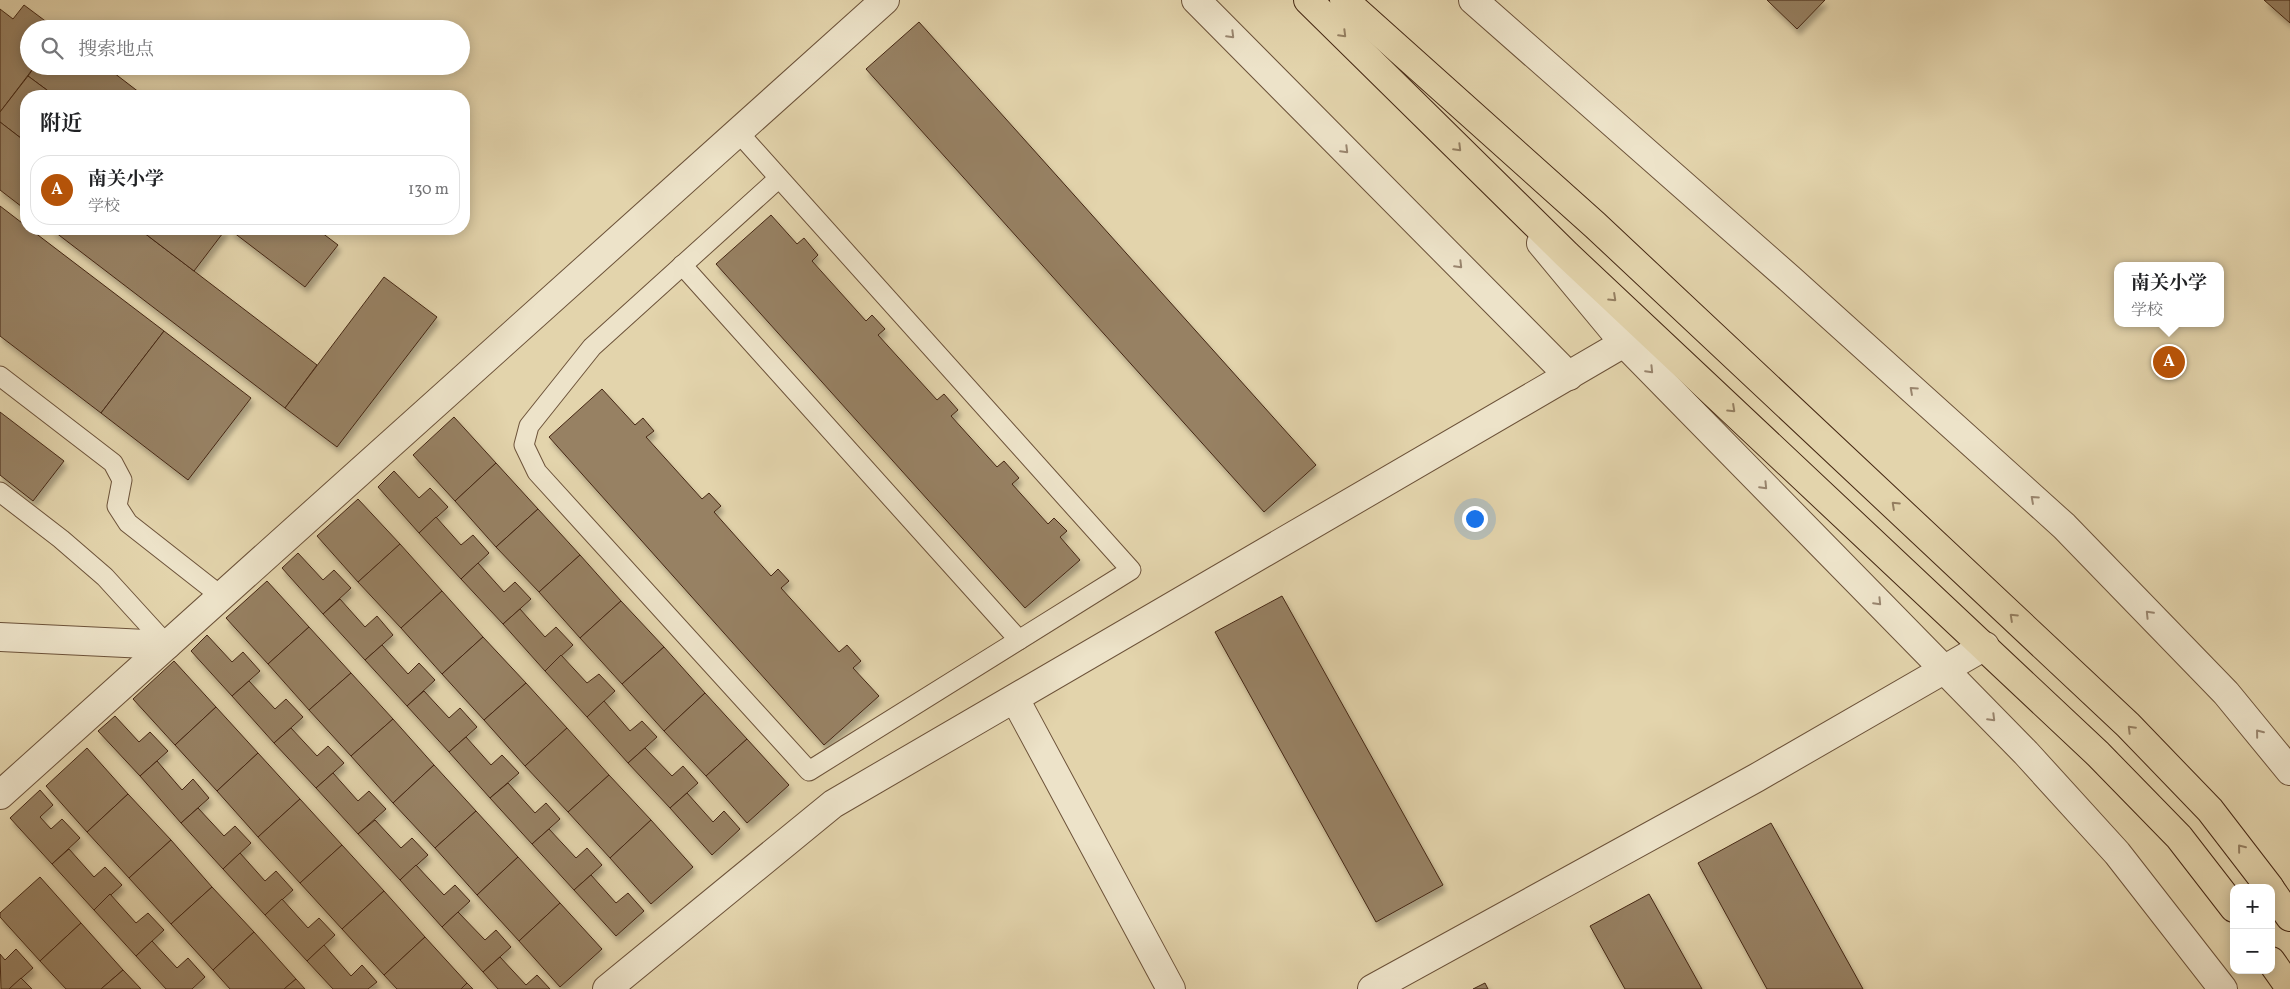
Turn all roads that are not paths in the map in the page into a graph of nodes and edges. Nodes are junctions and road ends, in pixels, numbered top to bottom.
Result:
1 (885, 0) edge
2 (1196, 0) edge
3 (1308, 0) edge
4 (1344, 0) edge
5 (1473, 0) edge
6 (738, 132) junction
7 (1483, 173) junction
8 (778, 178) junction
9 (682, 265) junction
10 (1624, 343) junction
11 (0, 376) edge
12 (1569, 376) junction
13 (0, 492) edge
14 (221, 596) junction
15 (0, 637) edge
16 (1019, 640) junction
17 (167, 645) junction
18 (1985, 646) junction
19 (1944, 670) junction
20 (1015, 699) junction
21 (2290, 771) edge
22 (0, 795) edge
23 (2266, 884) edge
24 (2275, 896) edge
25 (2230, 903) edge
26 (2290, 917) edge
27 (2275, 967) edge
28 (1377, 988) edge
29 (2290, 988) edge
30 (607, 989) edge
31 (1171, 989) edge
32 (2223, 989) edge

1 - 6 street
2 -> 12 street
3 -> 7 main road
23 -> 4 main road
21 -> 5 street
6 - 8 lane
6 - 14 street
7 - 10 street
7 -> 18 main road
8 - 9 lane
8 - 16 lane
9 - 16 lane
9 - 16 lane
10 - 12 street
10 -> 19 street
11 - 14 lane
12 - 20 street
13 - 17 lane
14 - 17 street
15 - 17 street
17 - 22 street
18 - 19 street
18 - 25 main road
19 - 28 street
19 -> 32 street
20 - 30 street
20 - 31 street
24 - 26 main road
27 - 29 main road

